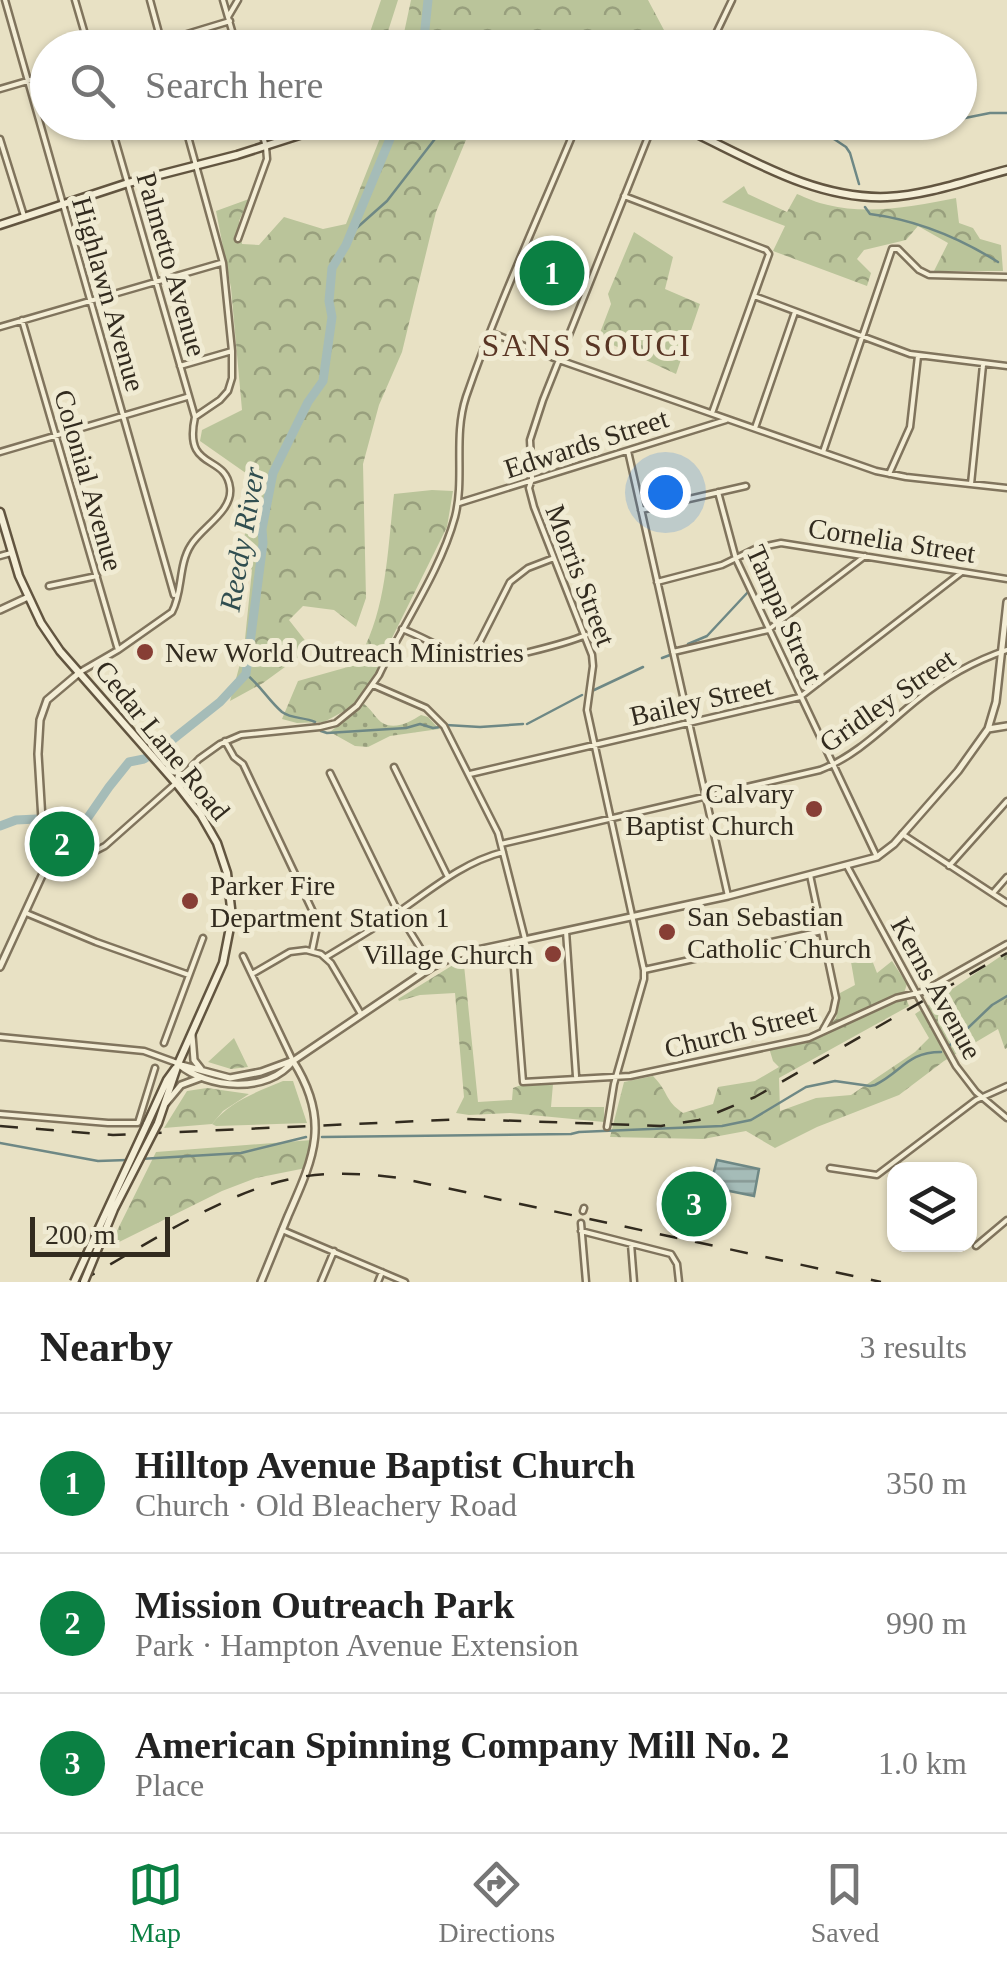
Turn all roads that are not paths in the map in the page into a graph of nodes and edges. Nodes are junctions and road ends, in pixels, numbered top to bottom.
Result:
1 (5, 0) edge
2 (76, 0) edge
3 (150, 0) edge
4 (223, 0) edge
5 (238, 0) edge
6 (732, 0) edge
7 (229, 19) junction
8 (84, 30) edge
9 (158, 30) edge
10 (200, 30) edge
11 (232, 30) edge
12 (718, 30) edge
13 (28, 81) junction
14 (30, 88) edge
15 (0, 89) edge
16 (0, 139) edge
17 (45, 140) edge
18 (115, 140) edge
19 (189, 140) edge
20 (264, 140) edge
21 (287, 140) edge
22 (571, 140) edge
23 (647, 140) edge
24 (710, 140) edge
25 (266, 147) junction
26 (1, 148) edge
27 (196, 165) junction
28 (1007, 170) edge
29 (128, 183) junction
30 (624, 196) junction
31 (63, 204) junction
32 (24, 217) junction
33 (0, 226) edge
34 (238, 239) dead end
35 (223, 263) junction
36 (1007, 276) edge
37 (156, 281) junction
38 (754, 296) junction
39 (90, 300) junction
40 (795, 312) junction
41 (22, 320) junction
42 (0, 327) edge
43 (491, 332) junction
44 (862, 337) junction
45 (232, 351) junction
46 (918, 356) junction
47 (560, 360) junction
48 (983, 364) junction
49 (180, 366) junction
50 (1007, 366) edge
51 (189, 397) junction
52 (712, 414) junction
53 (124, 416) junction
54 (194, 417) junction
55 (726, 420) junction
56 (755, 428) junction
57 (56, 436) junction
58 (628, 450) junction
59 (0, 452) edge
60 (822, 452) junction
61 (889, 474) junction
62 (530, 482) junction
63 (971, 484) junction
64 (746, 486) dead end
65 (1007, 488) edge
66 (718, 492) junction
67 (458, 503) junction
68 (640, 510) junction
69 (0, 512) edge
70 (12, 552) junction
71 (0, 556) edge
72 (865, 556) junction
73 (554, 558) junction
74 (736, 559) junction
75 (962, 572) junction
76 (97, 576) junction
77 (1007, 578) edge
78 (657, 582) junction
79 (48, 586) dead end
80 (28, 598) junction
81 (176, 599) junction
82 (1007, 602) edge
83 (0, 610) edge
84 (402, 629) junction
85 (768, 630) junction
86 (586, 635) junction
87 (118, 650) junction
88 (1004, 651) edge
89 (673, 652) junction
90 (471, 658) junction
91 (79, 673) junction
92 (372, 685) junction
93 (800, 697) junction
94 (689, 723) junction
95 (1007, 726) edge
96 (988, 729) junction
97 (225, 741) junction
98 (595, 745) junction
99 (832, 764) junction
100 (394, 766) dead end
101 (330, 774) dead end
102 (470, 774) junction
103 (176, 783) junction
104 (706, 796) junction
105 (1007, 801) edge
106 (610, 818) junction
107 (902, 834) junction
108 (501, 844) junction
109 (503, 852) junction
110 (876, 857) junction
111 (848, 866) junction
112 (949, 866) junction
113 (44, 870) junction
114 (810, 876) junction
115 (1007, 877) edge
116 (448, 878) junction
117 (993, 894) junction
118 (728, 896) junction
119 (1007, 903) edge
120 (398, 912) junction
121 (26, 913) junction
122 (632, 916) junction
123 (566, 931) junction
124 (822, 931) junction
125 (202, 938) dead end
126 (524, 939) junction
127 (512, 942) junction
128 (1007, 944) edge
129 (312, 952) junction
130 (244, 956) dead end
131 (326, 957) junction
132 (0, 967) edge
133 (432, 968) junction
134 (644, 970) junction
135 (252, 974) junction
136 (190, 975) junction
137 (915, 993) junction
138 (362, 1014) junction
139 (822, 1031) junction
140 (192, 1035) junction
141 (0, 1038) edge
142 (164, 1043) dead end
143 (293, 1060) junction
144 (178, 1064) junction
145 (155, 1068) dead end
146 (203, 1075) junction
147 (616, 1076) junction
148 (576, 1078) junction
149 (1007, 1086) edge
150 (982, 1097) junction
151 (164, 1105) junction
152 (0, 1114) edge
153 (1007, 1118) edge
154 (143, 1124) junction
155 (606, 1127) dead end
156 (830, 1168) dead end
157 (1007, 1220) edge
158 (582, 1223) dead end
159 (282, 1230) junction
160 (582, 1232) junction
161 (631, 1244) junction
162 (977, 1245) edge
163 (334, 1252) junction
164 (382, 1272) junction
165 (74, 1282) edge
166 (84, 1282) edge
167 (261, 1282) edge
168 (321, 1282) edge
169 (378, 1282) edge
170 (405, 1282) edge
171 (586, 1282) edge
172 (634, 1282) edge
173 (679, 1282) edge

1 - 13 street, Highlawn Avenue
2 - 8 street
3 - 9 street
4 - 7 street
5 - 7 street
6 - 12 street
7 - 10 street
7 - 11 street
13 - 14 street, Highlawn Avenue
13 - 15 street
16 - 26 street
17 - 31 street, Highlawn Avenue
18 - 29 street, Palmetto Avenue
19 - 27 street
20 - 25 street
21 - 25 main road
22 - 43 street
23 - 30 street, Morris Street
24 - 28 main road
25 - 27 main road
25 - 34 street
26 - 32 street
27 - 29 main road
27 - 35 street
29 - 31 main road
29 - 37 street, Palmetto Avenue
30 - 38 street
30 - 47 street, Morris Street
31 - 32 main road
31 - 39 street, Highlawn Avenue
32 - 33 main road
35 - 37 street
35 - 45 street
36 - 44 street
37 - 39 street
37 - 49 street, Palmetto Avenue
38 - 40 street
38 - 52 street
39 - 41 street
39 - 53 street, Highlawn Avenue
40 - 44 street
40 - 56 street
41 - 42 street
41 - 57 street, Colonial Avenue
43 - 47 street
43 - 67 street
44 - 46 street
44 - 60 street
45 - 49 street
45 - 54 street
46 - 48 street
46 - 61 street
47 - 52 street
47 - 62 street, Morris Street
48 - 50 street
48 - 63 street
49 - 51 street, Palmetto Avenue
51 - 53 street
51 - 54 street, Palmetto Avenue
52 - 55 street
53 - 57 street
53 - 81 street, Highlawn Avenue
54 - 81 street, Palmetto Avenue
55 - 56 street
55 - 58 street, Edwards Street
56 - 60 street
57 - 59 street
57 - 76 street, Colonial Avenue
58 - 62 street, Edwards Street
58 - 68 street
60 - 61 street
61 - 63 street
62 - 67 street, Edwards Street
62 - 73 street, Morris Street
63 - 65 street
64 - 66 street
66 - 68 street
66 - 74 street, Tampa Street
67 - 84 street
68 - 78 street
69 - 70 main road, Cedar Lane Road
70 - 71 street
70 - 80 main road, Cedar Lane Road
72 - 74 street, Cornelia Street
72 - 75 street, Cornelia Street
72 - 85 street
73 - 86 street, Morris Street
73 - 90 street
74 - 78 street, Cornelia Street
74 - 85 street, Tampa Street
75 - 77 street, Cornelia Street
75 - 93 street, Bailey Street
76 - 79 street
76 - 87 street, Colonial Avenue
78 - 89 street
80 - 83 street
80 - 91 main road, Cedar Lane Road
81 - 87 street
82 - 88 street
84 - 90 street
84 - 92 street
85 - 89 street
85 - 93 street, Tampa Street
86 - 90 street
86 - 98 street, Morris Street
87 - 91 street
88 - 96 street
88 - 99 street, Gridley Street
89 - 94 street
91 - 103 main road, Cedar Lane Road
91 - 113 street
92 - 97 street
92 - 102 street
93 - 94 street, Bailey Street
93 - 99 street, Tampa Street
94 - 98 street, Bailey Street
94 - 104 street
95 - 96 street
96 - 107 street
97 - 103 street
97 - 129 street
98 - 102 street, Bailey Street
98 - 106 street, Morris Street
99 - 104 street, Gridley Street
99 - 110 street, Tampa Street
100 - 116 street
101 - 120 street
102 - 108 street
103 - 113 street
103 - 140 main road, Cedar Lane Road
104 - 106 street, Gridley Street
104 - 118 street
105 - 112 street
106 - 108 street, Gridley Street
106 - 122 street, Morris Street
107 - 110 street
107 - 112 street
108 - 109 street
109 - 116 street
109 - 126 street
110 - 111 street
111 - 114 street
111 - 137 street, Kerns Avenue
112 - 117 street
113 - 121 street
114 - 118 street
114 - 124 street
115 - 117 street
116 - 120 street
117 - 119 street
118 - 122 street
120 - 131 street
120 - 133 street
121 - 132 street
121 - 136 street
122 - 123 street
122 - 134 street, Morris Street
123 - 126 street
123 - 148 street
124 - 134 street
124 - 139 street
125 - 136 street
126 - 127 street
127 - 133 street
127 - 148 street, Church Street
128 - 137 street, Church Street
129 - 131 street
129 - 135 street
130 - 135 street
131 - 138 street
133 - 138 street
134 - 147 street
135 - 143 street
136 - 142 street
137 - 139 street, Church Street
137 - 150 street, Kerns Avenue
138 - 143 street
139 - 147 street, Church Street
140 - 144 main road, Cedar Lane Road
140 - 146 street
141 - 144 street
143 - 146 street
143 - 159 street
144 - 146 street
144 - 151 main road
144 - 154 main road
145 - 154 street
146 - 151 street
147 - 148 street, Church Street
147 - 155 street
149 - 150 street
150 - 153 street, Kerns Avenue
150 - 156 street
151 - 166 main road, bridge
152 - 154 street
154 - 165 main road, bridge
157 - 162 street
158 - 160 street
159 - 163 street
159 - 167 street
160 - 161 street
160 - 171 street
161 - 172 street
161 - 173 street
163 - 164 street
163 - 168 street
164 - 169 street
164 - 170 street

